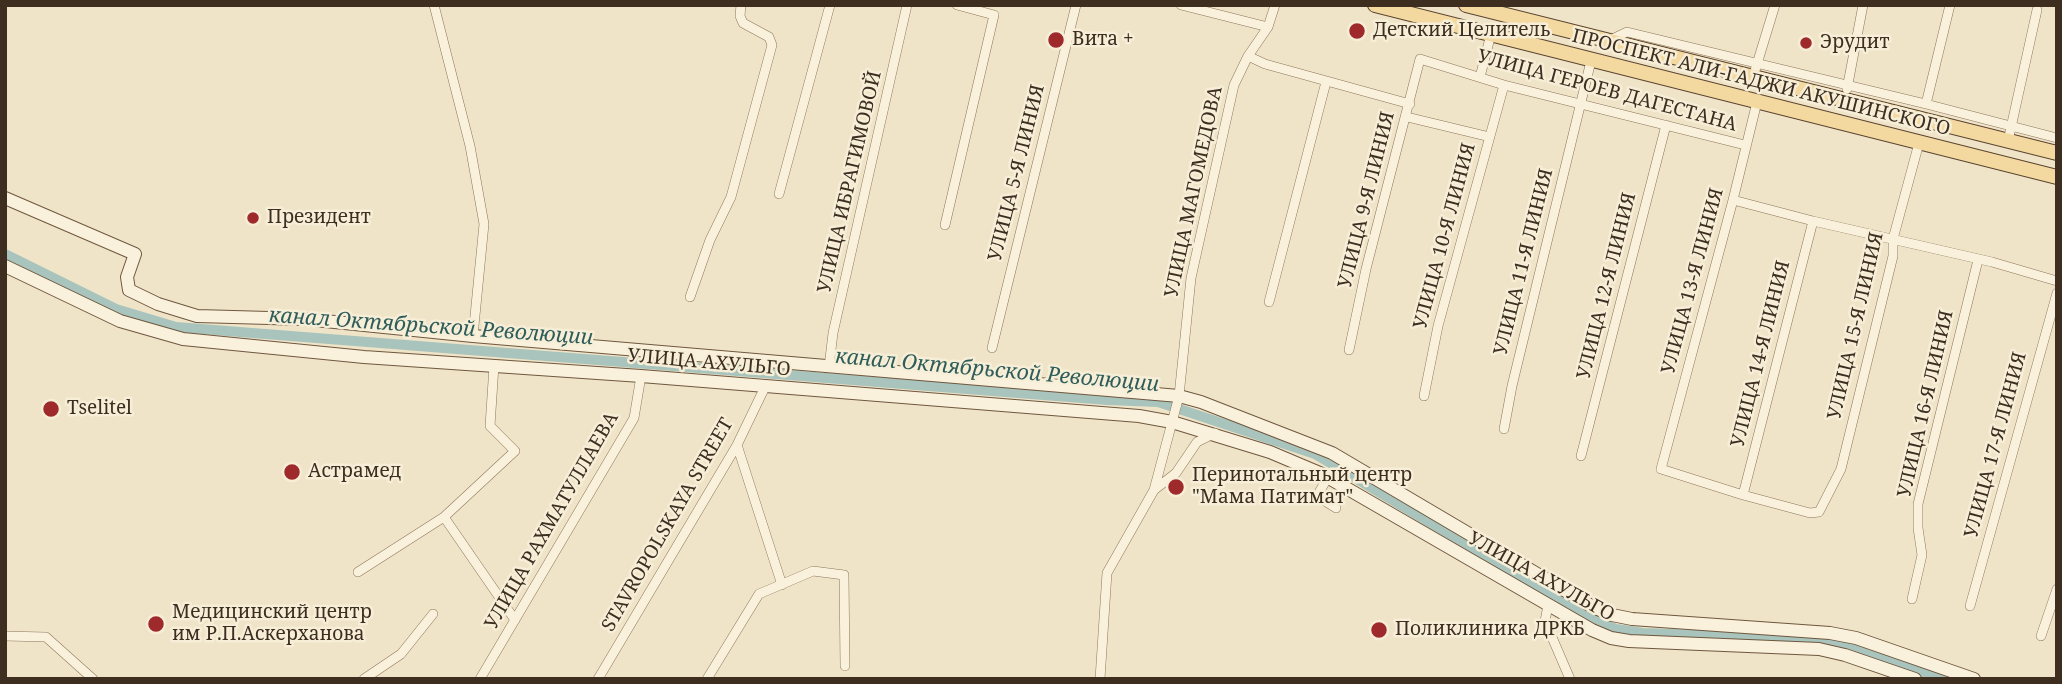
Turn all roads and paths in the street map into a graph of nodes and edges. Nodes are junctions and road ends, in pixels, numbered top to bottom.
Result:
1 (434, 5) edge
2 (741, 5) edge
3 (830, 5) edge
4 (908, 5) edge
5 (957, 5) edge
6 (1076, 5) edge
7 (1181, 5) edge
8 (1275, 5) edge
9 (1374, 5) edge
10 (1466, 5) edge
11 (1775, 5) edge
12 (1863, 5) edge
13 (1950, 5) edge
14 (2037, 10) dead end
15 (1268, 27) junction
16 (1491, 34) junction
17 (1608, 41) junction
18 (1248, 56) junction
19 (1420, 59) joint
20 (1597, 63) junction
21 (1755, 70) junction
22 (1480, 77) junction
23 (1326, 82) junction
24 (1504, 85) junction
25 (1847, 93) junction
26 (1757, 102) junction
27 (1410, 104) junction
28 (1581, 104) junction
29 (1926, 104) junction
30 (1407, 117) junction
31 (1666, 125) junction
32 (1964, 131) junction
33 (2009, 133) junction
34 (1490, 137) junction
35 (2057, 138) edge
36 (1919, 143) junction
37 (1745, 145) junction
38 (2057, 153) edge
39 (1961, 154) junction
40 (2057, 177) edge
41 (779, 194) dead end
42 (5, 198) edge
43 (1733, 200) junction
44 (1813, 221) junction
45 (945, 225) dead end
46 (1893, 239) junction
47 (1978, 260) junction
48 (5, 267) edge
49 (2057, 281) edge
50 (2057, 293) edge
51 (690, 297) dead end
52 (1269, 302) dead end
53 (473, 336) junction
54 (992, 348) dead end
55 (1349, 351) dead end
56 (494, 366) junction
57 (829, 367) junction
58 (641, 376) junction
59 (765, 387) junction
60 (1179, 396) junction
61 (1424, 396) dead end
62 (1172, 420) junction
63 (1504, 429) dead end
64 (1215, 433) junction
65 (737, 445) junction
66 (1581, 456) dead end
67 (1328, 477) junction
68 (1154, 490) junction
69 (1742, 495) junction
70 (1336, 508) dead end
71 (444, 517) junction
72 (358, 572) dead end
73 (782, 585) junction
74 (2057, 589) edge
75 (1912, 599) dead end
76 (1548, 605) junction
77 (1970, 606) dead end
78 (433, 614) dead end
79 (515, 620) junction
80 (2042, 635) dead end
81 (5, 636) edge
82 (845, 666) dead end
83 (93, 678) edge
84 (364, 679) edge
85 (480, 679) edge
86 (598, 679) edge
87 (708, 679) edge
88 (1100, 679) edge
89 (1570, 679) edge
90 (1915, 679) edge
91 (1974, 679) edge

1 - 53 street
2 - 51 street
3 - 41 street
4 - 57 street, УЛИЦА ИБРАГИМОВОЙ
5 - 45 street
6 - 54 street, УЛИЦА 5-Я ЛИНИЯ
7 - 15 street
8 - 15 street, УЛИЦА МАГОМЕДОВА
9 - 16 main road, ПРОСПЕКТ АЛИ-ГАДЖИ АКУШИНСКОГО
10 - 17 main road, ПРОСПЕКТ АЛИ-ГАДЖИ АКУШИНСКОГО
11 - 21 street
12 - 25 street
13 - 29 street
14 - 33 street
15 - 18 street, УЛИЦА МАГОМЕДОВА
16 - 20 main road, ПРОСПЕКТ АЛИ-ГАДЖИ АКУШИНСКОГО
16 - 22 street
17 - 20 main road
17 - 21 main road, ПРОСПЕКТ АЛИ-ГАДЖИ АКУШИНСКОГО
18 - 23 street
18 - 60 street, УЛИЦА МАГОМЕДОВА
19 - 22 street, УЛИЦА ГЕРОЕВ ДАГЕСТАНА
19 - 27 street, УЛИЦА 9-Я ЛИНИЯ
20 - 26 main road, ПРОСПЕКТ АЛИ-ГАДЖИ АКУШИНСКОГО
20 - 28 street, УЛИЦА 11-Я ЛИНИЯ
21 - 25 main road, ПРОСПЕКТ АЛИ-ГАДЖИ АКУШИНСКОГО
22 - 24 street, УЛИЦА ГЕРОЕВ ДАГЕСТАНА
23 - 27 street
23 - 52 street
24 - 28 street, УЛИЦА ГЕРОЕВ ДАГЕСТАНА
24 - 34 street, УЛИЦА 10-Я ЛИНИЯ
25 - 29 street
25 - 32 main road, ПРОСПЕКТ АЛИ-ГАДЖИ АКУШИНСКОГО
26 - 36 main road, ПРОСПЕКТ АЛИ-ГАДЖИ АКУШИНСКОГО
26 - 37 street, УЛИЦА 13-Я ЛИНИЯ
27 - 30 street, УЛИЦА 9-Я ЛИНИЯ
28 - 31 street, УЛИЦА ГЕРОЕВ ДАГЕСТАНА
28 - 63 street, УЛИЦА 11-Я ЛИНИЯ
29 - 33 street
30 - 34 street
30 - 55 street, УЛИЦА 9-Я ЛИНИЯ
31 - 37 street, УЛИЦА ГЕРОЕВ ДАГЕСТАНА
31 - 66 street, УЛИЦА 12-Я ЛИНИЯ
32 - 33 main road, ПРОСПЕКТ АЛИ-ГАДЖИ АКУШИНСКОГО
32 - 39 main road
33 - 35 street
33 - 38 main road, ПРОСПЕКТ АЛИ-ГАДЖИ АКУШИНСКОГО
34 - 61 street, УЛИЦА 10-Я ЛИНИЯ
36 - 39 main road, ПРОСПЕКТ АЛИ-ГАДЖИ АКУШИНСКОГО
36 - 46 street, УЛИЦА 15-Я ЛИНИЯ
37 - 43 street, УЛИЦА 13-Я ЛИНИЯ
39 - 40 main road, ПРОСПЕКТ АЛИ-ГАДЖИ АКУШИНСКОГО
42 - 53 main road
43 - 44 street
43 - 69 street, УЛИЦА 13-Я ЛИНИЯ
44 - 46 street
44 - 69 street, УЛИЦА 14-Я ЛИНИЯ
46 - 47 street
46 - 69 street, УЛИЦА 15-Я ЛИНИЯ
47 - 49 street
47 - 75 street, УЛИЦА 16-Я ЛИНИЯ
48 - 56 main road, УЛИЦА АХУЛЬГО
50 - 77 street, УЛИЦА 17-Я ЛИНИЯ
53 - 57 main road
56 - 58 main road, УЛИЦА АХУЛЬГО
56 - 71 street
57 - 60 main road
58 - 59 main road, УЛИЦА АХУЛЬГО
58 - 79 street, УЛИЦА РАХМАТУЛЛАЕВА
59 - 62 main road, УЛИЦА АХУЛЬГО
59 - 65 street, STAVROPOLSKAYA STREET
60 - 62 street, УЛИЦА МАГОМЕДОВА
60 - 91 main road
62 - 64 main road, УЛИЦА АХУЛЬГО
62 - 68 street
64 - 67 main road, УЛИЦА АХУЛЬГО
64 - 68 street
65 - 73 street
65 - 86 street, STAVROPOLSKAYA STREET
67 - 70 street
67 - 76 main road, УЛИЦА АХУЛЬГО
68 - 88 street
71 - 72 street
71 - 79 street
73 - 82 street
73 - 87 street
74 - 80 street
76 - 89 street
76 - 90 main road, УЛИЦА АХУЛЬГО
78 - 84 street
79 - 85 street, УЛИЦА РАХМАТУЛЛАЕВА
81 - 83 street

